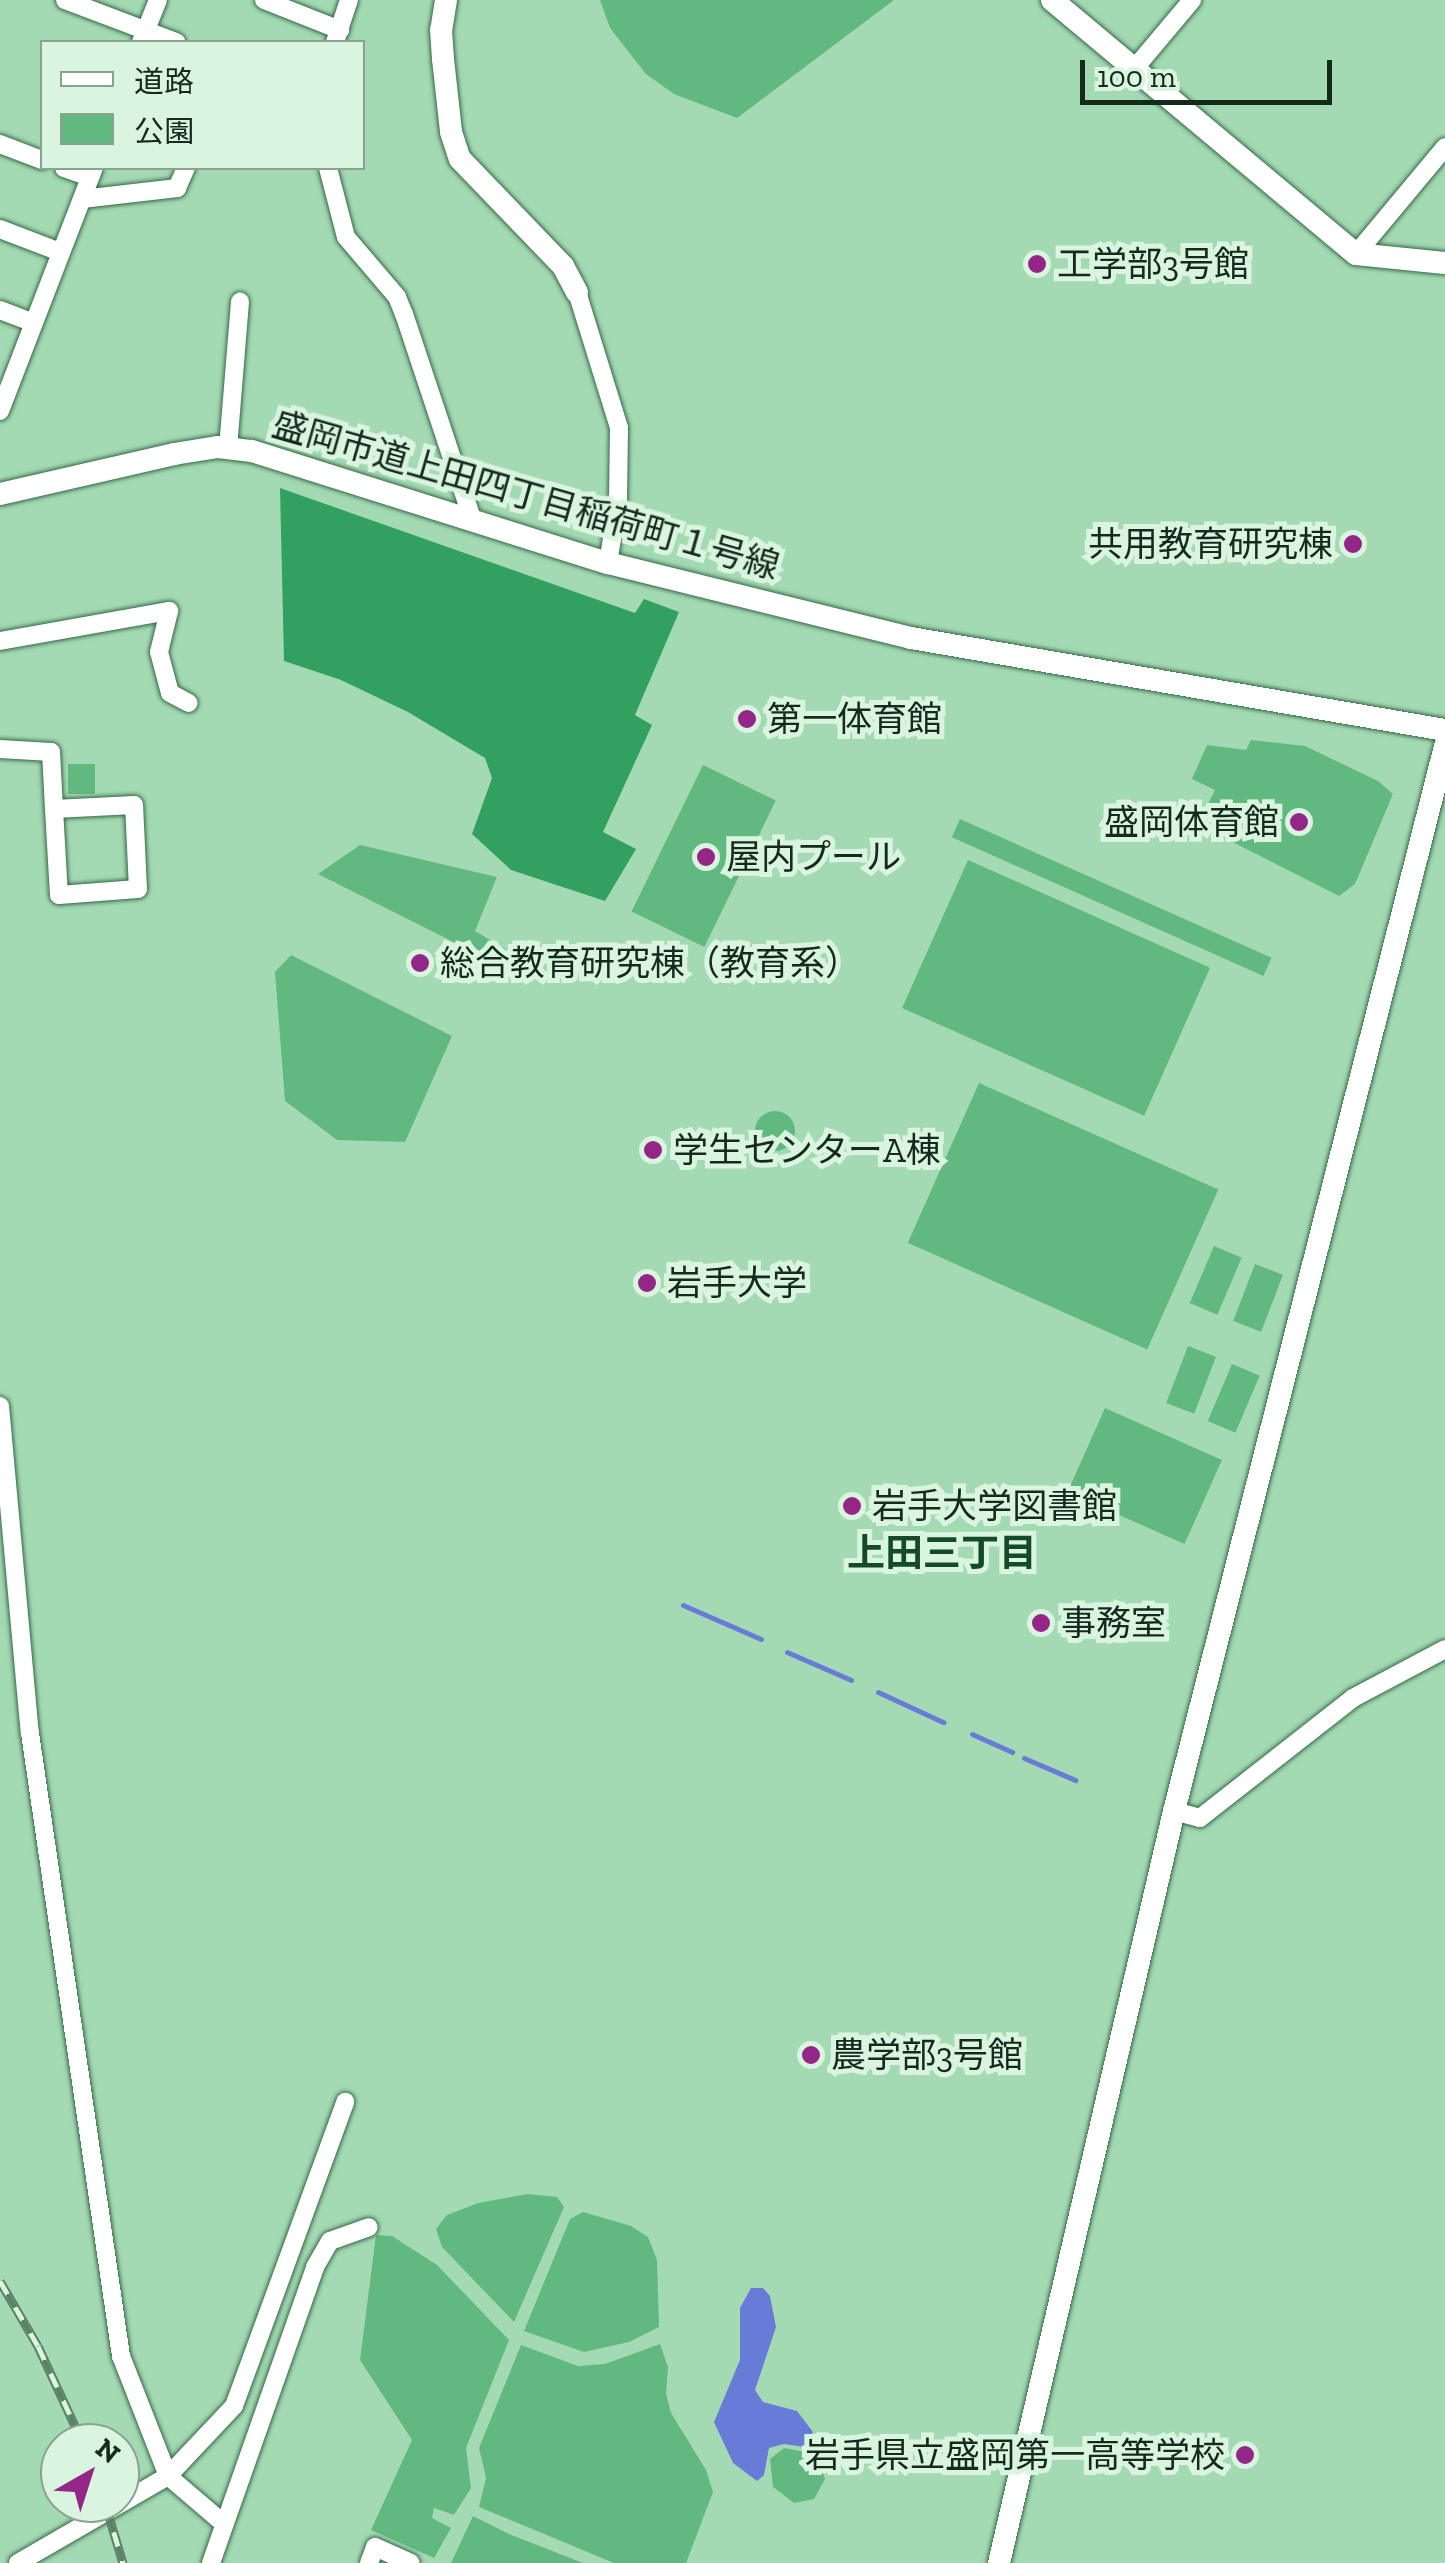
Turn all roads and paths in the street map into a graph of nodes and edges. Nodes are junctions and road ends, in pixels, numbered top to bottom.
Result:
1 (64, 0) edge
2 (158, 0) edge
3 (264, 0) edge
4 (349, 0) edge
5 (446, 0) edge
6 (1052, 0) edge
7 (1192, 0) edge
8 (338, 36) edge
9 (144, 37) edge
10 (1134, 68) junction
11 (0, 144) edge
12 (1445, 147) edge
13 (40, 159) edge
14 (185, 170) edge
15 (329, 170) edge
16 (92, 172) edge
17 (82, 200) junction
18 (0, 229) edge
19 (60, 252) junction
20 (1356, 254) junction
21 (1445, 263) edge
22 (577, 292) joint
23 (240, 302) dead end
24 (0, 310) edge
25 (34, 323) junction
26 (0, 411) edge
27 (228, 448) junction
28 (0, 494) edge
29 (472, 519) junction
30 (608, 563) junction
31 (0, 641) edge
32 (189, 703) dead end
33 (1445, 730) edge
34 (1445, 746) edge
35 (0, 750) edge
36 (54, 808) junction
37 (0, 1406) edge
38 (1445, 1648) edge
39 (1174, 1811) junction
40 (345, 2102) dead end
41 (370, 2227) dead end
42 (168, 2476) junction
43 (222, 2522) junction
44 (18, 2563) edge
45 (210, 2563) edge
46 (369, 2563) edge
47 (412, 2563) edge
48 (999, 2563) edge

1 - 9 street
2 - 9 street
3 - 8 street
4 - 8 street
5 - 22 street
6 - 10 street
7 - 10 street
10 - 20 street
11 - 13 street
12 - 20 street
14 - 17 street
15 - 29 street
16 - 17 street
17 - 19 street
18 - 19 street
19 - 25 street
20 - 21 street
22 - 30 street
23 - 27 street
24 - 25 street
25 - 26 street
27 - 28 street, 盛岡市道上田四丁目稲荷町１号線
27 - 29 street, 盛岡市道上田四丁目稲荷町１号線
29 - 30 street, 盛岡市道上田四丁目稲荷町１号線
30 - 33 street, 盛岡市道上田四丁目稲荷町１号線
31 - 32 street
34 - 39 street
35 - 36 street
36 - 36 street
37 - 42 street
38 - 39 street
39 - 48 street
40 - 42 street
41 - 43 street
42 - 43 street
42 - 44 street
43 - 45 street
46 - 47 street

